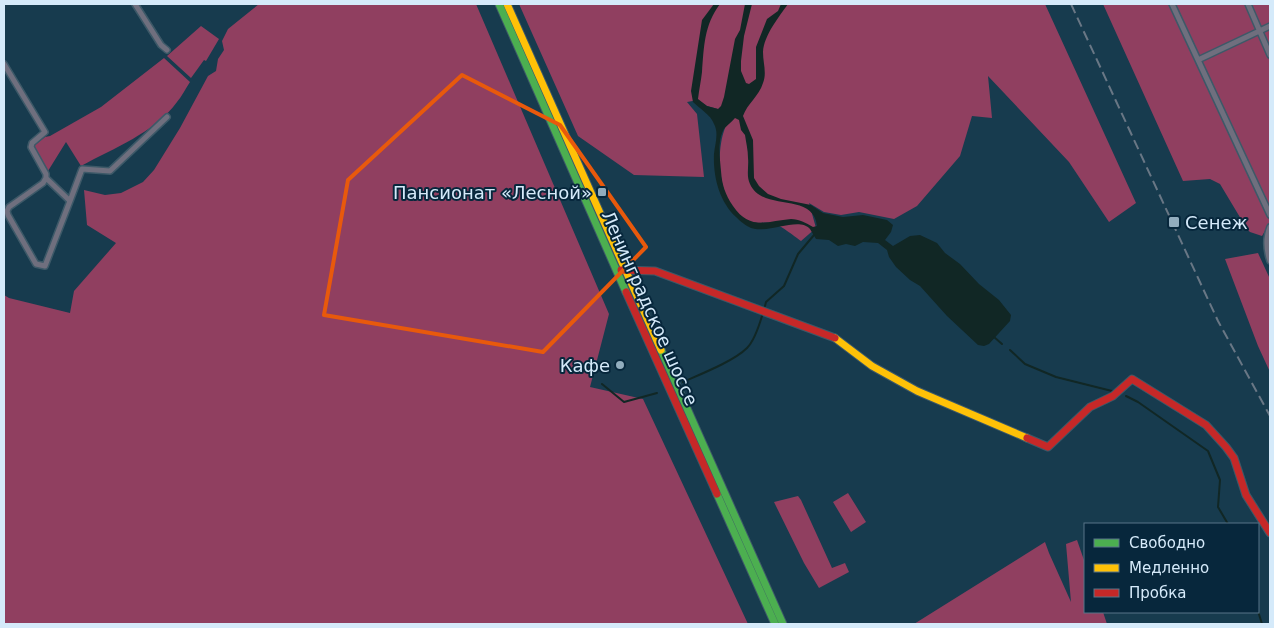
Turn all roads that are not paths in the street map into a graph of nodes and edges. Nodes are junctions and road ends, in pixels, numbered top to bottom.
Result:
1 (135, 4) edge
2 (499, 4) edge
3 (508, 4) edge
4 (1172, 4) edge
5 (1248, 4) edge
6 (1270, 26) edge
7 (1259, 31) junction
8 (167, 50) dead end
9 (1270, 55) edge
10 (1198, 60) junction
11 (4, 64) edge
12 (167, 117) dead end
13 (46, 178) junction
14 (70, 201) junction
15 (1270, 214) edge
16 (1270, 227) edge
17 (1270, 261) edge
18 (616, 270) junction
19 (627, 270) junction
20 (1270, 533) edge
21 (775, 624) edge
22 (783, 624) edge

1 - 8 street
2 - 18 main road, Ленинградское шоссе
3 - 19 main road, Ленинградское шоссе
4 - 10 street
5 - 7 street
6 - 7 street
7 - 9 street
7 - 10 street
10 - 15 street
11 - 13 street
12 - 14 street
13 - 14 street
13 - 14 street
16 - 17 street
18 - 19 main road
18 - 21 main road, Ленинградское шоссе
19 - 20 main road
19 - 22 main road, Ленинградское шоссе

